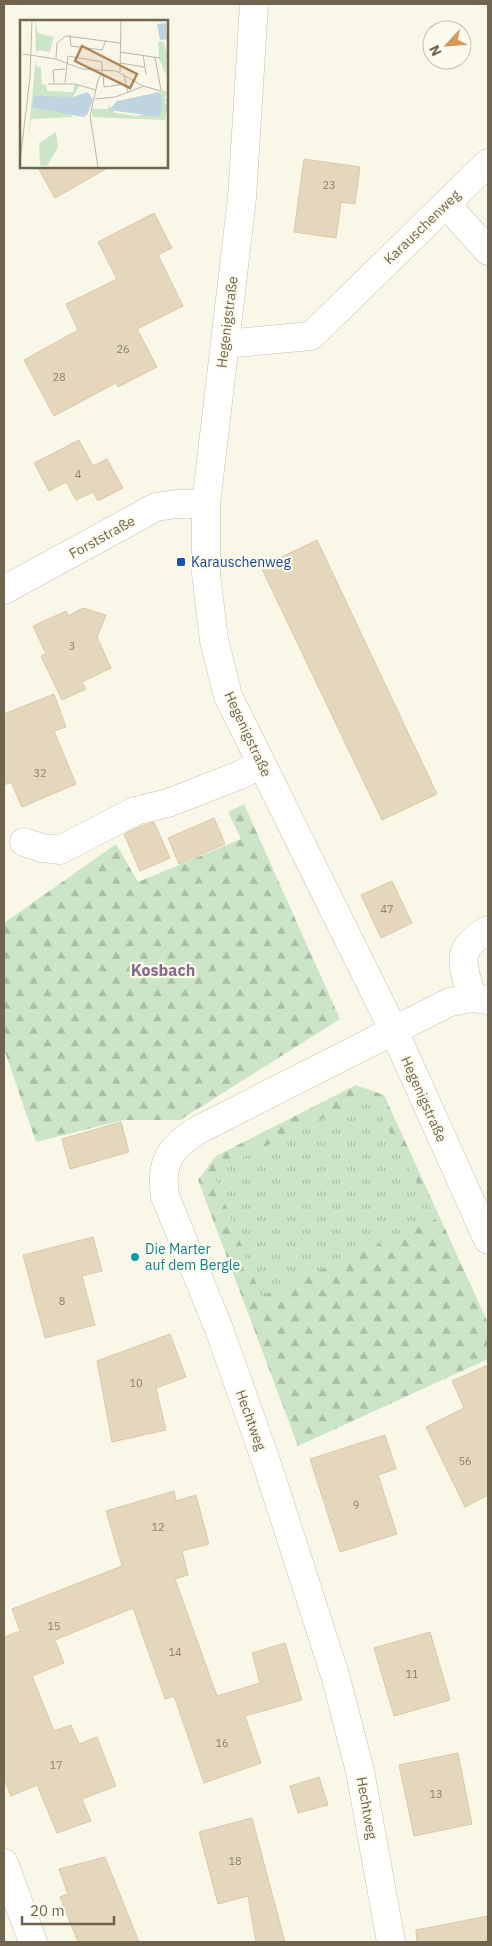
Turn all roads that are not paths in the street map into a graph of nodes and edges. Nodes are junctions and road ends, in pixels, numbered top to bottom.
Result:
1 (254, 4) edge
2 (488, 163) edge
3 (446, 204) junction
4 (488, 251) edge
5 (225, 344) junction
6 (206, 504) junction
7 (4, 590) edge
8 (261, 764) junction
9 (24, 842) dead end
10 (488, 930) edge
11 (480, 999) edge
12 (394, 1031) junction
13 (488, 1240) edge
14 (4, 1863) edge
15 (33, 1942) edge
16 (391, 1942) edge

1 - 5 street, Hegenigstraße
2 - 3 street, Karauschenweg
3 - 4 street
3 - 5 street, Karauschenweg
5 - 6 street, Hegenigstraße
6 - 7 street, Forststraße
6 - 8 street, Hegenigstraße
8 - 9 street
8 - 12 street, Hegenigstraße
10 - 11 street
11 - 12 street, Hechtweg
12 - 13 street, Hegenigstraße
12 - 16 street, Hechtweg
14 - 15 street

